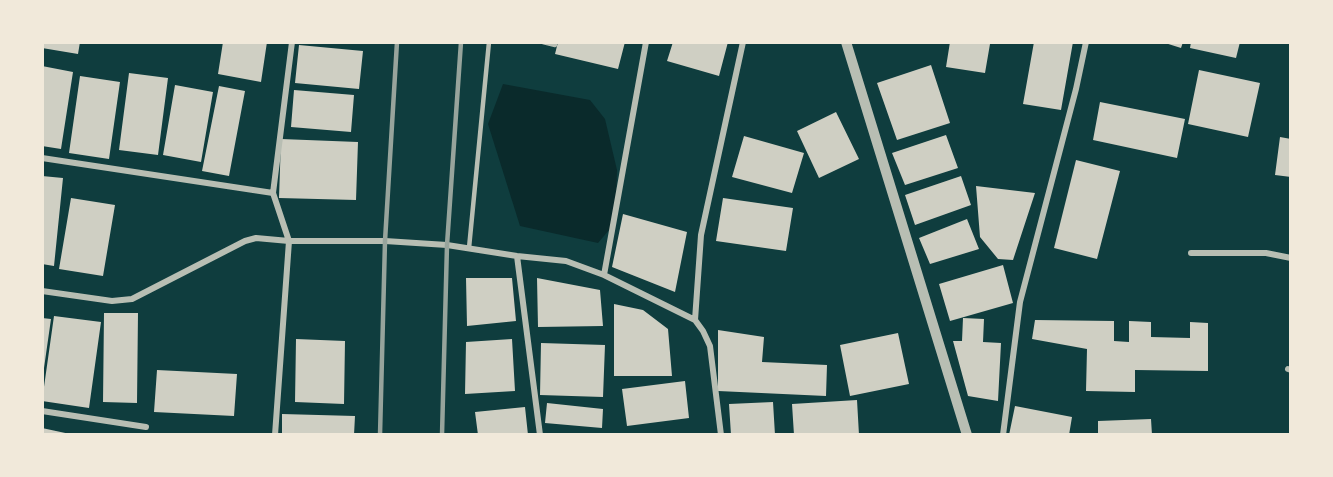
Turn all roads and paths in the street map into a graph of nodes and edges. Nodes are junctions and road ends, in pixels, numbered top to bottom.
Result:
1 (292, 42) edge
2 (489, 42) edge
3 (543, 42) edge
4 (646, 42) edge
5 (743, 42) edge
6 (846, 42) edge
7 (1086, 42) edge
8 (555, 45) dead end
9 (42, 158) edge
10 (273, 193) junction
11 (289, 241) junction
12 (469, 248) junction
13 (1191, 253) dead end
14 (517, 256) junction
15 (1291, 258) edge
16 (604, 275) junction
17 (42, 291) edge
18 (695, 320) junction
19 (42, 411) edge
20 (146, 427) dead end
21 (275, 435) edge
22 (540, 435) edge
23 (721, 435) edge
24 (966, 435) edge
25 (1003, 435) edge

1 - 10 street
2 - 12 lane
3 - 8 lane
4 - 16 street
5 - 18 street
6 - 24 street
7 - 25 street
9 - 10 street
10 - 11 street
11 - 12 street
11 - 17 street
11 - 21 street
12 - 14 street
13 - 15 street
14 - 16 street
14 - 22 street
16 - 18 street
18 - 23 street
19 - 20 street

